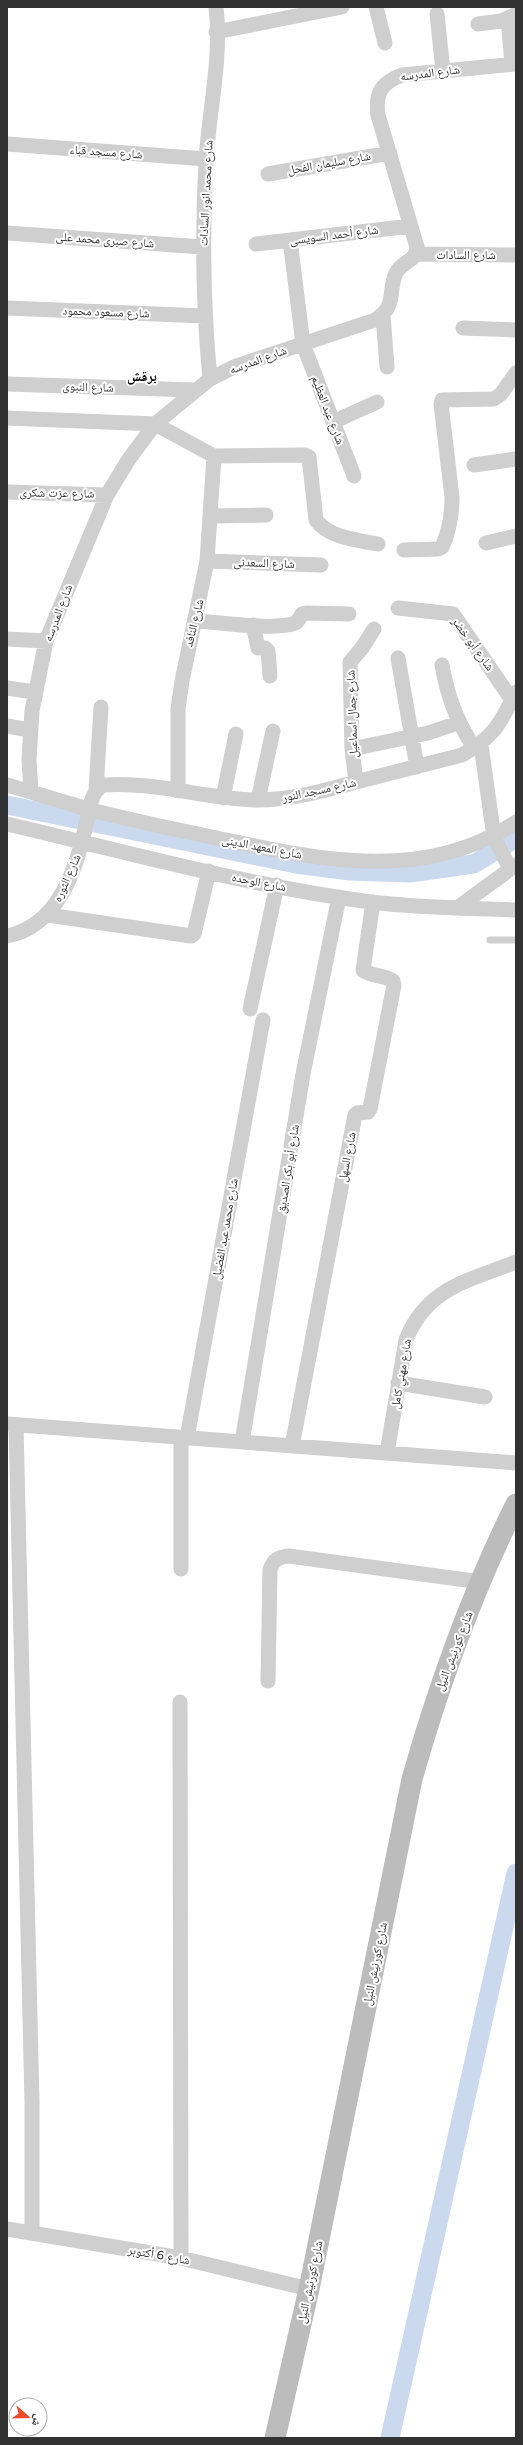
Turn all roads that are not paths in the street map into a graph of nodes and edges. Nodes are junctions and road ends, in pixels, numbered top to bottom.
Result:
1 (216, 7) edge
2 (342, 7) edge
3 (376, 7) edge
4 (437, 14) dead end
5 (512, 16) edge
6 (478, 24) dead end
7 (216, 32) junction
8 (385, 43) dead end
9 (514, 64) edge
10 (443, 71) junction
11 (7, 144) edge
12 (390, 152) junction
13 (206, 159) junction
14 (268, 174) dead end
15 (411, 226) junction
16 (7, 233) edge
17 (290, 240) junction
18 (256, 244) dead end
19 (202, 247) junction
20 (416, 254) junction
21 (516, 255) edge
22 (7, 308) edge
23 (383, 315) junction
24 (204, 316) junction
25 (463, 328) dead end
26 (516, 330) edge
27 (303, 344) junction
28 (387, 367) dead end
29 (516, 373) edge
30 (210, 379) junction
31 (7, 384) edge
32 (194, 390) junction
33 (378, 402) dead end
34 (7, 418) edge
35 (333, 422) junction
36 (155, 424) junction
37 (214, 456) junction
38 (516, 458) edge
39 (474, 465) dead end
40 (354, 476) dead end
41 (7, 492) edge
42 (107, 495) junction
43 (266, 515) dead end
44 (212, 516) junction
45 (516, 536) edge
46 (486, 543) dead end
47 (378, 544) dead end
48 (404, 550) dead end
49 (207, 561) junction
50 (321, 565) dead end
51 (398, 608) dead end
52 (349, 614) dead end
53 (196, 621) junction
54 (253, 624) junction
55 (374, 629) dead end
56 (7, 639) edge
57 (46, 641) junction
58 (398, 658) dead end
59 (442, 665) dead end
60 (270, 676) dead end
61 (7, 688) edge
62 (34, 692) junction
63 (514, 696) edge
64 (102, 708) dead end
65 (458, 723) junction
66 (7, 726) edge
67 (30, 730) junction
68 (273, 731) dead end
69 (236, 734) dead end
70 (411, 737) junction
71 (477, 747) junction
72 (352, 749) junction
73 (416, 767) junction
74 (356, 782) junction
75 (7, 785) edge
76 (96, 790) junction
77 (178, 790) junction
78 (31, 792) junction
79 (223, 798) junction
80 (258, 800) junction
81 (90, 809) junction
82 (516, 822) edge
83 (7, 824) edge
84 (494, 837) junction
85 (82, 841) junction
86 (513, 867) edge
87 (209, 871) junction
88 (277, 885) junction
89 (338, 897) junction
90 (373, 902) junction
91 (456, 908) junction
92 (516, 910) edge
93 (48, 915) junction
94 (7, 936) edge
95 (490, 940) dead end
96 (516, 940) edge
97 (250, 1009) dead end
98 (263, 1020) dead end
99 (516, 1262) edge
100 (398, 1383) junction
101 (485, 1397) dead end
102 (12, 1425) edge
103 (184, 1438) junction
104 (242, 1442) junction
105 (292, 1446) junction
106 (388, 1453) junction
107 (516, 1463) edge
108 (516, 1504) edge
109 (181, 1569) dead end
110 (481, 1582) junction
111 (268, 1681) dead end
112 (180, 1702) dead end
113 (7, 2229) edge
114 (32, 2232) junction
115 (181, 2258) junction
116 (309, 2289) junction
117 (275, 2438) edge

1 - 7 street, شارع محمد انور السادات
2 - 7 street
3 - 8 street
4 - 10 street
5 - 6 street
5 - 9 street
7 - 13 street, شارع محمد انور السادات
9 - 10 street, شارع المدرسه
10 - 12 street, شارع المدرسه
11 - 13 street, شارع مسجد قباء
12 - 14 street, شارع سليمان الفحل
12 - 15 street, شارع المدرسه
13 - 19 street, شارع محمد انور السادات
15 - 17 street, شارع أحمد السويسى
15 - 20 street, شارع المدرسه
16 - 19 street, شارع صبرى محمد على
17 - 18 street, شارع أحمد السويسى
17 - 27 street, شارع عبد العظيم
19 - 24 street, شارع محمد انور السادات
20 - 21 street, شارع السادات
20 - 23 street
22 - 24 street, شارع مسعود محمود
23 - 27 street, شارع المدرسه
23 - 28 street
24 - 30 street, شارع محمد انور السادات
25 - 26 street
27 - 30 street, شارع المدرسه
27 - 35 street, شارع عبد العظيم
29 - 48 street
30 - 32 street, شارع المدرسه
31 - 32 street, شارع النبوى
32 - 36 street, شارع المدرسه
33 - 35 street
34 - 36 street
35 - 40 street, شارع عبد العظيم
36 - 37 street
36 - 42 street, شارع المدرسه
37 - 44 street, شارع النافد
37 - 47 street
38 - 39 street
41 - 42 street, شارع عزت شكرى
42 - 57 street, شارع المدرسه
43 - 44 street
44 - 49 street, شارع النافد
45 - 46 street
49 - 50 street, شارع السعدنى
49 - 53 street, شارع النافد
51 - 63 street, شارع أبو خضر
52 - 54 street
53 - 54 street
53 - 77 street, شارع النافد
54 - 60 street
55 - 72 street, شارع جمال اسماعيل
56 - 57 street
57 - 62 street, شارع المدرسه
58 - 70 street
59 - 65 street
61 - 62 street
62 - 67 street, شارع المدرسه
63 - 71 street, شارع مسجد النور
64 - 76 street
65 - 70 street
65 - 71 street
66 - 67 street
67 - 78 street, شارع المدرسه
68 - 80 street
69 - 79 street
70 - 72 street
70 - 73 street
71 - 73 street, شارع مسجد النور
71 - 84 street
72 - 74 street, شارع جمال اسماعيل
73 - 74 street, شارع مسجد النور
74 - 80 street, شارع مسجد النور
75 - 78 street, شارع المعهد الدينى
76 - 77 street, شارع مسجد النور
76 - 81 street
77 - 79 street, شارع مسجد النور
78 - 81 street, شارع المعهد الدينى
79 - 80 street, شارع مسجد النور
81 - 84 street, شارع المعهد الدينى
81 - 85 street
82 - 84 street, شارع المعهد الدينى
83 - 85 street, شارع الوحده
84 - 86 street
85 - 87 street, شارع الوحده
85 - 93 street, شارع الثوره
86 - 91 street
87 - 88 street, شارع الوحده
87 - 93 street
88 - 89 street, شارع الوحده
88 - 97 street
89 - 90 street, شارع الوحده
89 - 104 street, شارع أبو بكر الصديق
90 - 91 street, شارع الوحده
90 - 105 street, شارع السهل
91 - 92 street, شارع الوحده
93 - 94 street, شارع الثوره
95 - 96 lane
98 - 103 street, شارع محمد عبد الفضيل
99 - 100 street, شارع مهني كامل
100 - 101 street
100 - 106 street, شارع مهني كامل
102 - 103 street
102 - 114 street
103 - 104 street
103 - 109 street, شارع محمد عبد الفضيل
104 - 105 street
105 - 106 street
106 - 107 street
108 - 110 main road, شارع كورنيش النيل
110 - 111 street
110 - 116 main road, شارع كورنيش النيل
112 - 115 street
113 - 114 street, شارع 6 أكتوبر
114 - 115 street, شارع 6 أكتوبر
115 - 116 street, شارع 6 أكتوبر
116 - 117 main road, شارع كورنيش النيل

